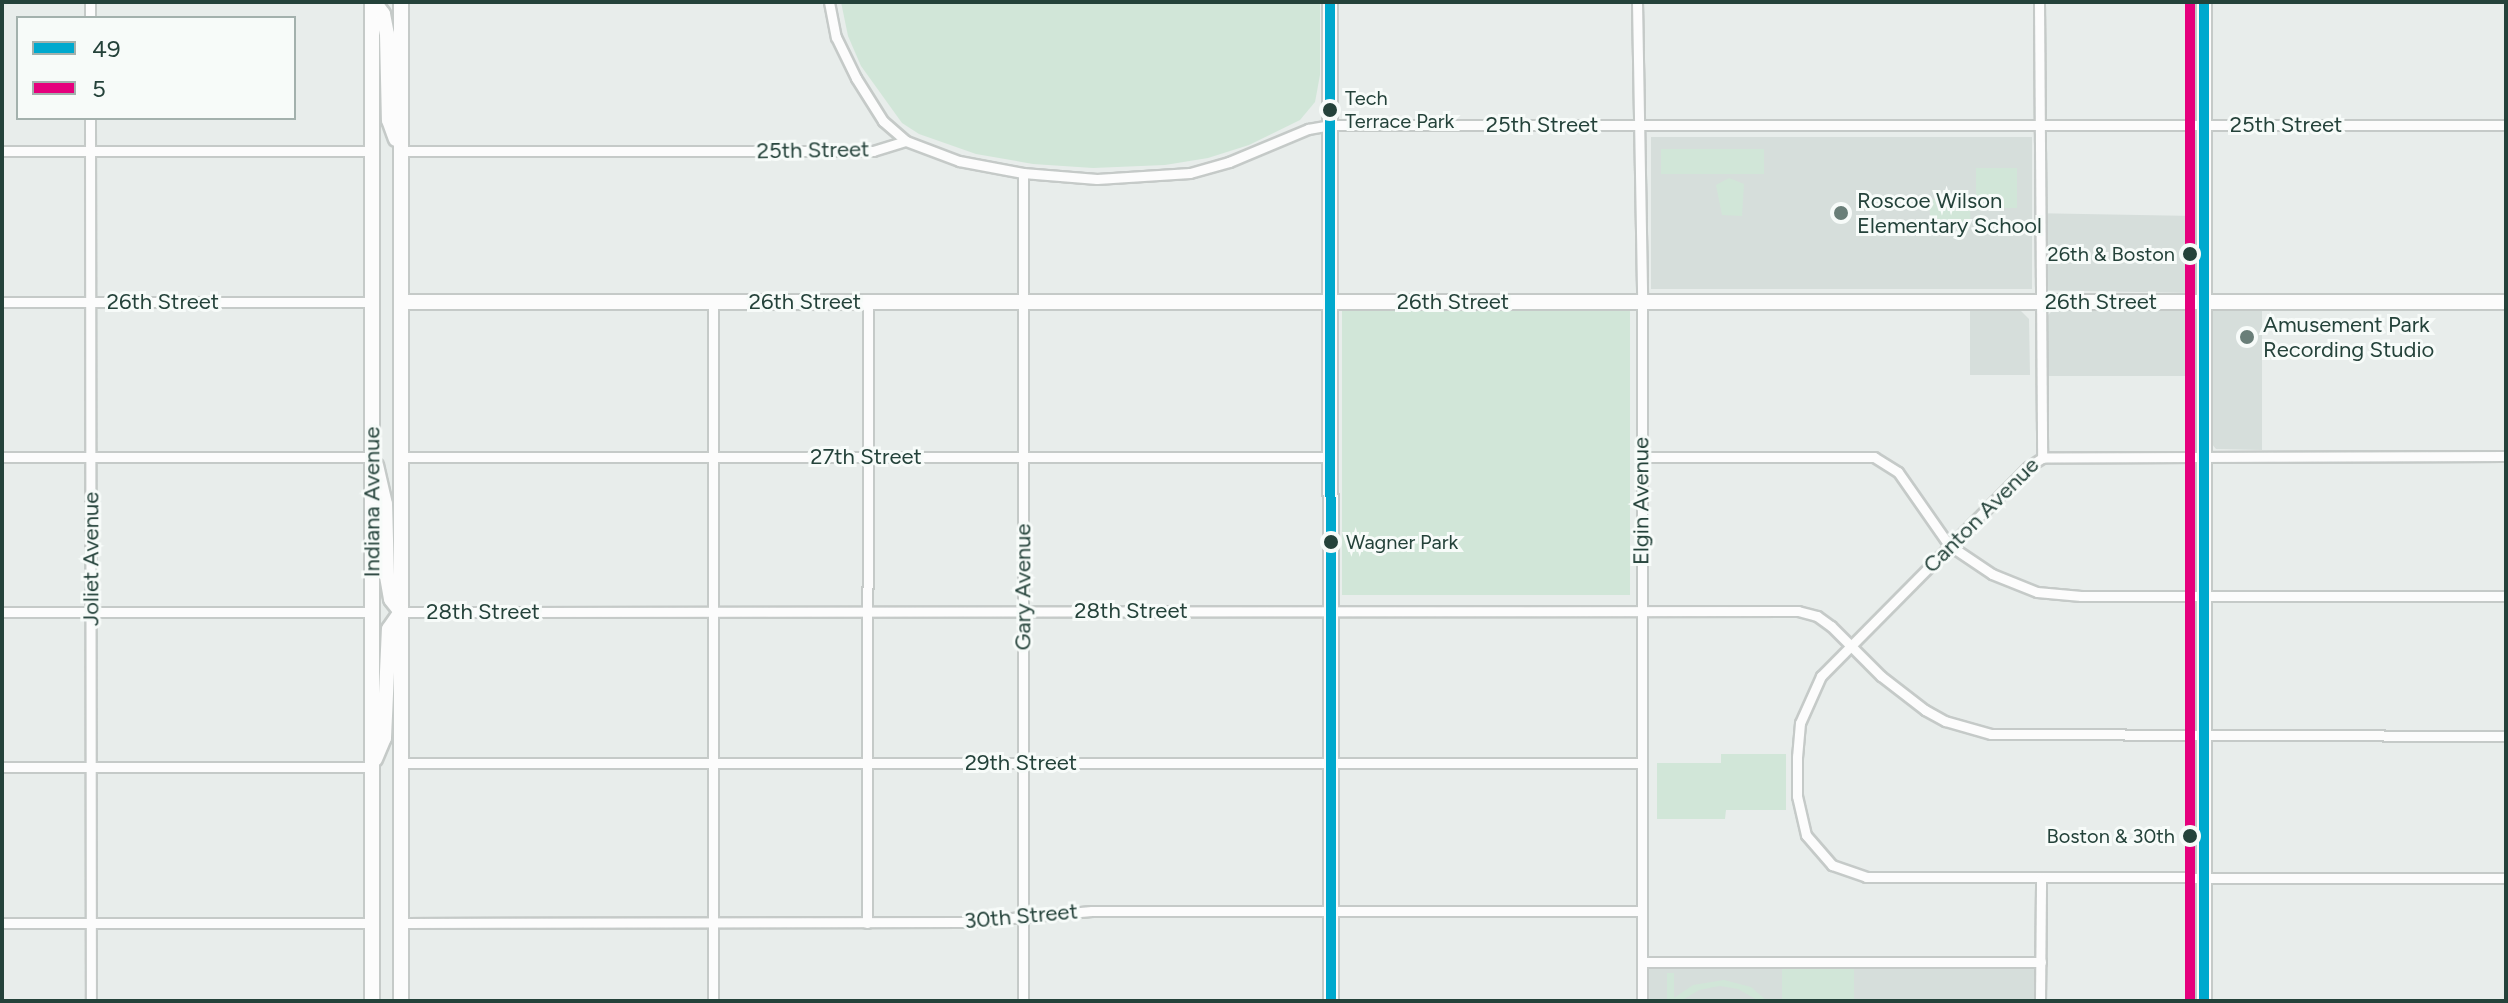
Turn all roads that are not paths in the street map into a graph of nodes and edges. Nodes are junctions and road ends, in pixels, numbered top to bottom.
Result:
1 (373, 2) edge
2 (401, 2) edge
3 (829, 2) edge
4 (1330, 2) edge
5 (1637, 2) edge
6 (2039, 2) edge
7 (2204, 2) edge
8 (90, 120) edge
9 (1639, 124) junction
10 (2040, 124) junction
11 (1331, 125) junction
12 (2203, 125) junction
13 (2506, 125) edge
14 (906, 141) junction
15 (2, 151) edge
16 (90, 151) junction
17 (372, 151) junction
18 (401, 151) junction
19 (1023, 173) junction
20 (2040, 301) junction
21 (2, 302) edge
22 (91, 302) junction
23 (372, 302) junction
24 (401, 302) junction
25 (713, 302) junction
26 (868, 302) junction
27 (1023, 302) junction
28 (1331, 302) junction
29 (1642, 302) junction
30 (2203, 302) junction
31 (2506, 302) edge
32 (2204, 456) junction
33 (2506, 456) edge
34 (2, 457) edge
35 (91, 457) junction
36 (372, 457) junction
37 (401, 457) junction
38 (712, 457) junction
39 (868, 457) junction
40 (1023, 457) junction
41 (1330, 457) junction
42 (1641, 457) junction
43 (2042, 458) junction
44 (1949, 545) junction
45 (2204, 596) junction
46 (2506, 596) edge
47 (868, 611) junction
48 (1023, 611) junction
49 (1331, 611) junction
50 (1641, 611) junction
51 (2, 612) edge
52 (91, 612) junction
53 (372, 612) junction
54 (401, 612) junction
55 (712, 612) junction
56 (1851, 645) junction
57 (2204, 736) junction
58 (2506, 736) edge
59 (401, 763) junction
60 (712, 763) junction
61 (868, 763) junction
62 (1023, 763) junction
63 (1331, 763) junction
64 (1642, 763) junction
65 (2, 767) edge
66 (91, 767) junction
67 (372, 767) junction
68 (2041, 878) junction
69 (2204, 878) junction
70 (2506, 878) edge
71 (1331, 911) junction
72 (1642, 911) junction
73 (1024, 917) junction
74 (2, 923) edge
75 (91, 923) junction
76 (372, 923) junction
77 (401, 923) junction
78 (713, 923) junction
79 (867, 923) junction
80 (1642, 962) junction
81 (2041, 962) junction
82 (91, 1001) edge
83 (372, 1001) edge
84 (401, 1001) edge
85 (713, 1001) edge
86 (1023, 1001) edge
87 (1331, 1001) edge
88 (1642, 1001) edge
89 (2040, 1001) edge
90 (2204, 1001) edge

1 - 17 street, Indiana Avenue
1 - 18 street
2 - 18 street, Indiana Avenue
3 - 14 street
4 - 11 street
5 - 9 street, Elgin Avenue
6 - 10 street, Canton Avenue
7 - 12 street
8 - 16 street, Joliet Avenue
9 - 10 street, 25th Street
9 - 11 street, 25th Street
9 - 29 street, Elgin Avenue
10 - 12 street, 25th Street
10 - 20 street, Canton Avenue
11 - 19 street, 25th Street
11 - 28 street
12 - 13 street, 25th Street
12 - 30 street
14 - 18 street, 25th Street
14 - 19 street, 25th Street
15 - 16 street
16 - 17 street
16 - 22 street, Joliet Avenue
17 - 23 street, Indiana Avenue
18 - 24 street, Indiana Avenue
19 - 27 street, Gary Avenue
20 - 29 street, 26th Street
20 - 30 street, 26th Street
20 - 43 street, Canton Avenue
21 - 22 street, 26th Street
22 - 23 street, 26th Street
22 - 35 street, Joliet Avenue
23 - 36 street, Indiana Avenue
24 - 25 street, 26th Street
24 - 37 street, Indiana Avenue
25 - 26 street, 26th Street
25 - 38 street
26 - 27 street, 26th Street
26 - 39 street
27 - 28 street, 26th Street
27 - 40 street, Gary Avenue
28 - 29 street, 26th Street
28 - 41 street
29 - 42 street, Elgin Avenue
30 - 31 street, 26th Street
30 - 32 street
32 - 33 street
32 - 43 street
32 - 45 street
34 - 35 street
35 - 36 street
35 - 52 street, Joliet Avenue
36 - 53 street, Indiana Avenue
36 - 54 street
37 - 38 street, 27th Street
37 - 54 street, Indiana Avenue
38 - 39 street, 27th Street
38 - 55 street
39 - 40 street, 27th Street
39 - 47 street
40 - 41 street, 27th Street
40 - 48 street, Gary Avenue
41 - 49 street
42 - 44 street
42 - 50 street, Elgin Avenue
43 - 44 street, Canton Avenue
44 - 45 street
44 - 56 street, Canton Avenue
45 - 46 street
45 - 57 street
47 - 48 street, 28th Street
47 - 55 street, 28th Street
47 - 61 street
48 - 49 street, 28th Street
48 - 62 street, Gary Avenue
49 - 50 street, 28th Street
49 - 63 street
50 - 56 street, 28th Street
50 - 64 street, Elgin Avenue
51 - 52 street
52 - 53 street
52 - 66 street, Joliet Avenue
53 - 67 street, Indiana Avenue
54 - 55 street, 28th Street
54 - 59 street, Indiana Avenue
54 - 67 street
55 - 60 street
56 - 57 street
56 - 68 street, Canton Avenue
57 - 58 street
57 - 69 street
59 - 60 street, 29th Street
59 - 77 street, Indiana Avenue
60 - 61 street, 29th Street
60 - 78 street
61 - 62 street, 29th Street
61 - 79 street
62 - 63 street, 29th Street
62 - 73 street, Gary Avenue
63 - 64 street, 29th Street
63 - 71 street
64 - 72 street, Elgin Avenue
65 - 66 street
66 - 67 street
66 - 75 street, Joliet Avenue
67 - 76 street, Indiana Avenue
68 - 69 street
68 - 81 street
69 - 70 street
69 - 90 street
71 - 72 street, 30th Street
71 - 73 street, 30th Street
71 - 87 street
72 - 80 street, Elgin Avenue
73 - 79 street, 30th Street
73 - 86 street, Gary Avenue
74 - 75 street
75 - 76 street
75 - 82 street, Joliet Avenue
76 - 83 street, Indiana Avenue
77 - 78 street, 30th Street
77 - 84 street, Indiana Avenue
78 - 79 street, 30th Street
78 - 85 street
80 - 81 street
80 - 88 street, Elgin Avenue
81 - 89 street

